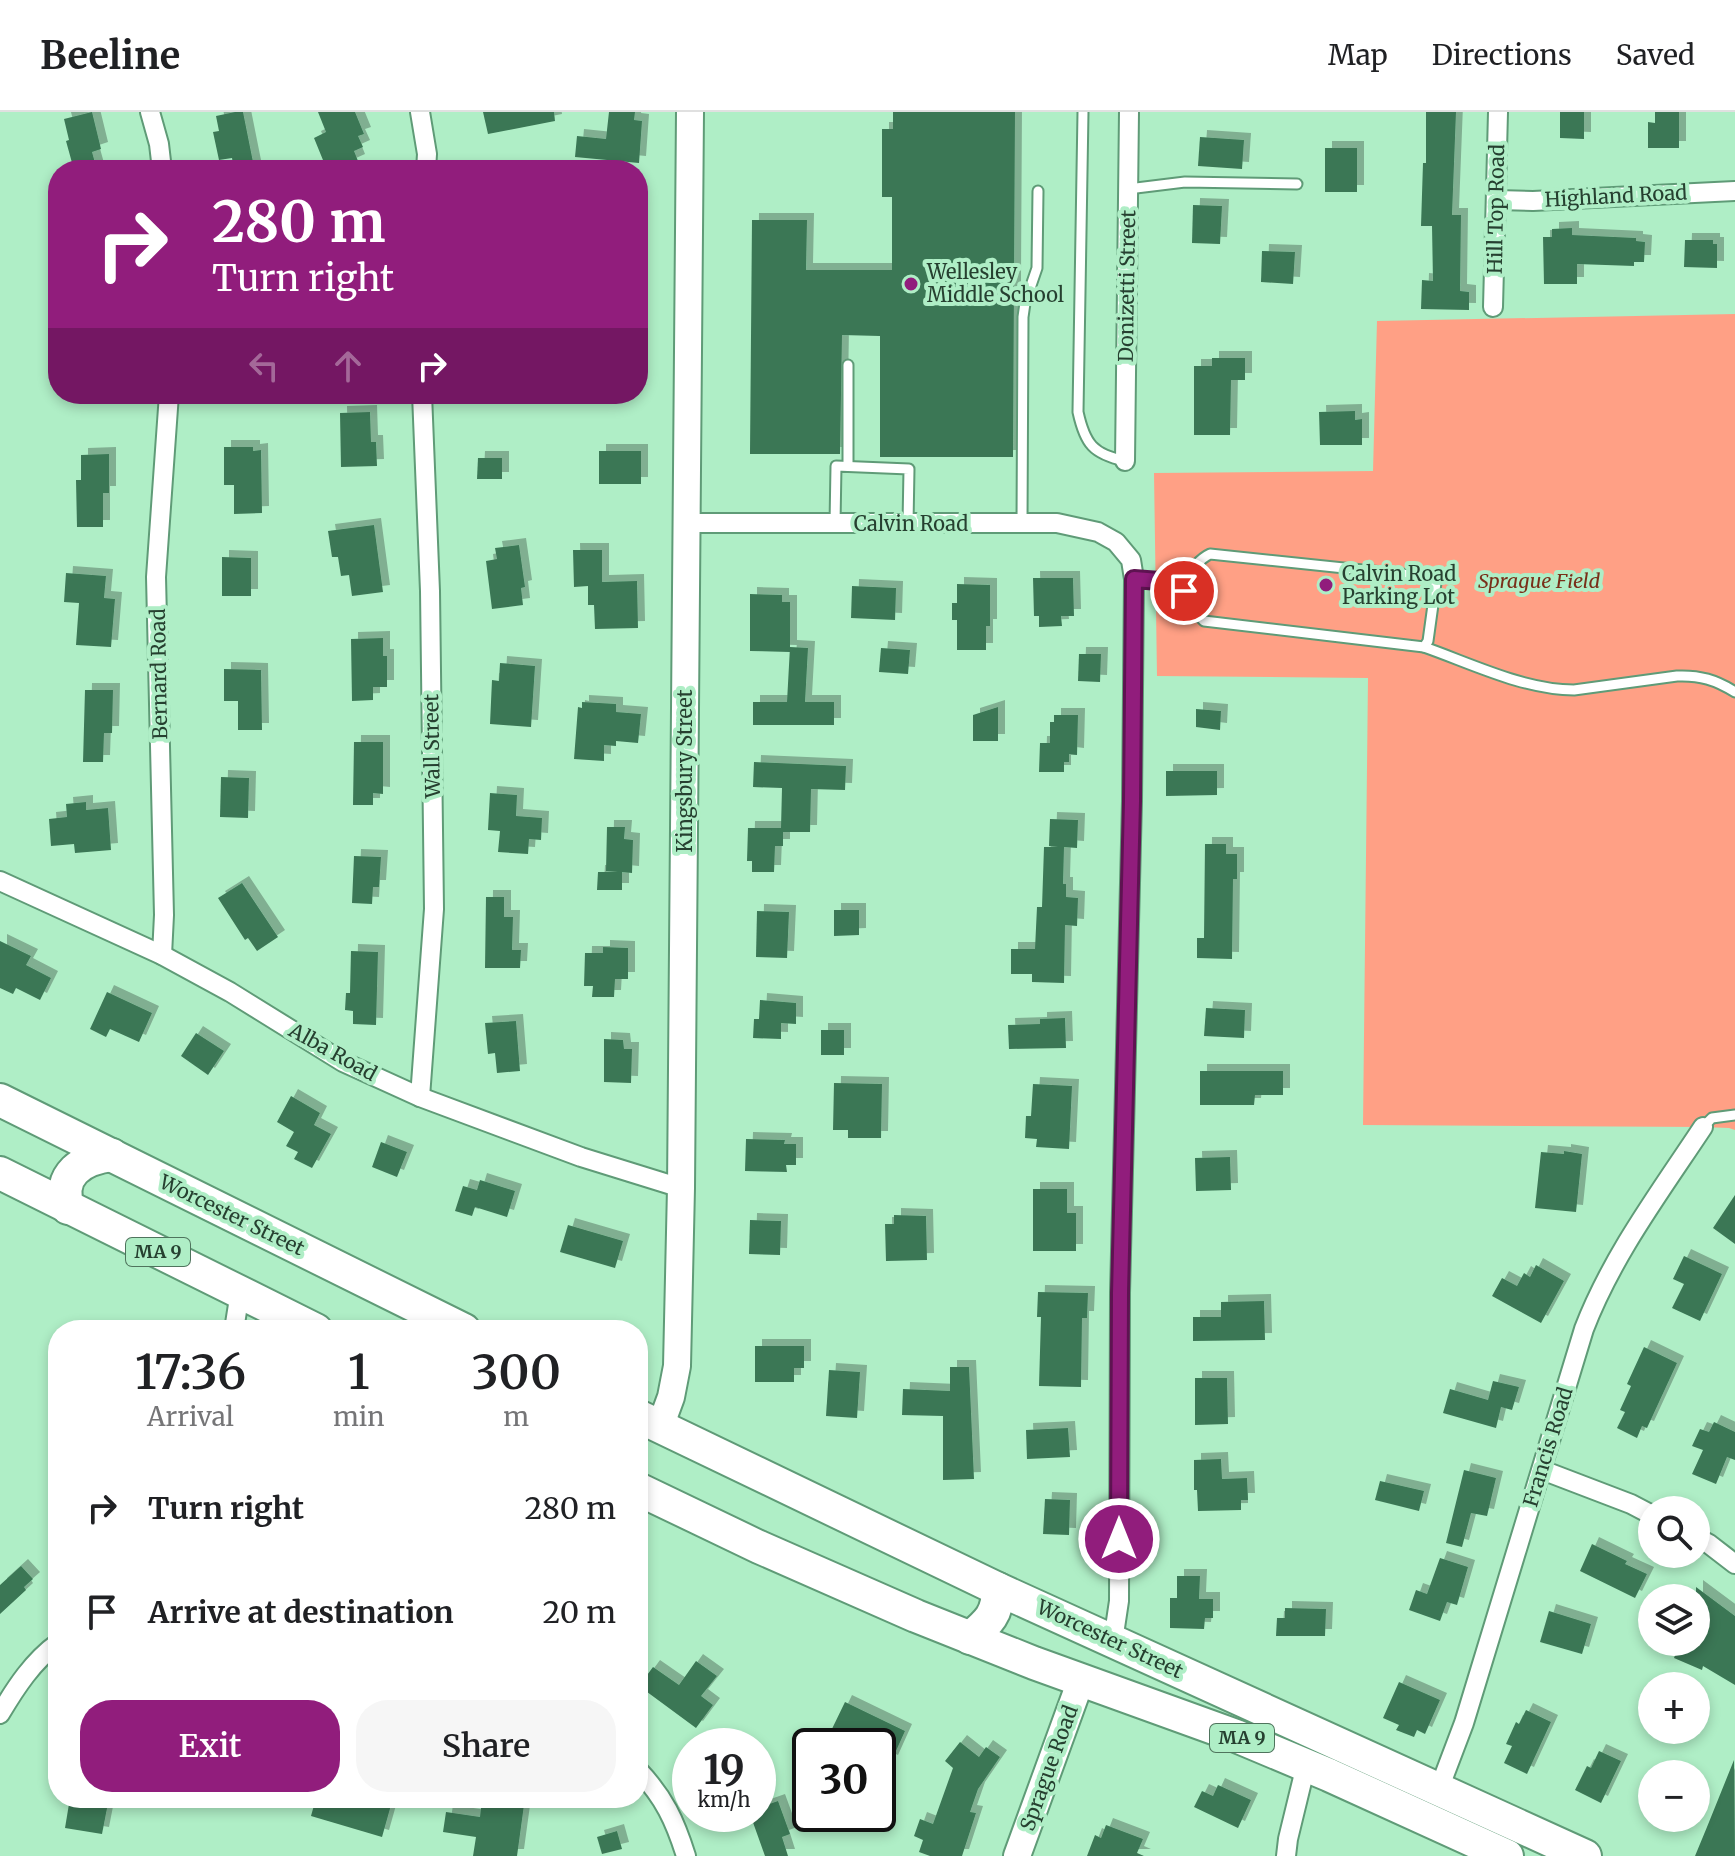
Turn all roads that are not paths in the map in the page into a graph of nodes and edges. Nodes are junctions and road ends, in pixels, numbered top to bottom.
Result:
1 (150, 112) edge
2 (420, 112) edge
3 (690, 112) edge
4 (1083, 112) edge
5 (1129, 112) edge
6 (1498, 112) edge
7 (161, 160) edge
8 (427, 160) edge
9 (1297, 184) dead end
10 (1128, 189) junction
11 (1038, 191) dead end
12 (1735, 191) edge
13 (1497, 200) junction
14 (1493, 307) dead end
15 (848, 365) dead end
16 (168, 404) edge
17 (422, 404) edge
18 (1125, 461) joint
19 (848, 466) junction
20 (686, 523) junction
21 (1022, 523) junction
22 (835, 524) junction
23 (908, 524) junction
24 (1134, 579) junction
25 (1172, 582) junction
26 (1424, 647) junction
27 (1735, 692) edge
28 (0, 881) edge
29 (162, 955) junction
30 (420, 1097) junction
31 (0, 1100) edge
32 (1735, 1115) edge
33 (1703, 1127) joint
34 (112, 1155) junction
35 (0, 1173) edge
36 (681, 1188) junction
37 (68, 1208) junction
38 (240, 1292) junction
39 (271, 1319) edge
40 (236, 1320) edge
41 (444, 1320) edge
42 (649, 1421) edge
43 (1542, 1470) junction
44 (648, 1494) edge
45 (1638, 1508) edge
46 (1710, 1545) edge
47 (1735, 1564) edge
48 (998, 1589) junction
49 (970, 1638) junction
50 (1113, 1641) junction
51 (48, 1650) edge
52 (1081, 1680) junction
53 (0, 1714) edge
54 (1306, 1765) junction
55 (648, 1781) edge
56 (1439, 1789) junction
57 (686, 1856) edge
58 (1017, 1856) edge
59 (1286, 1856) edge
60 (1507, 1856) edge
61 (1585, 1856) edge

1 - 7 street
2 - 8 street
3 - 20 main road, Kingsbury Street
4 - 18 lane
5 - 10 street, Donizetti Street
6 - 13 street, Hill Top Road
9 - 10 lane
10 - 18 street, Donizetti Street
11 - 21 lane
12 - 13 street, Highland Road
13 - 14 street, Hill Top Road
15 - 19 lane
16 - 29 street, Bernard Road
17 - 30 street, Wall Street
19 - 22 lane
19 - 23 lane
20 - 22 street, Calvin Road
20 - 36 main road, Kingsbury Street
21 - 23 street, Calvin Road
21 - 24 street, Calvin Road
22 - 23 street, Calvin Road
24 - 25 lane
24 - 50 street
25 - 26 lane
25 - 26 lane
26 - 27 lane
28 - 29 street, Alba Road
29 - 30 street, Alba Road
30 - 36 street, Alba Road
31 - 34 highway, Worcester Street
32 - 33 lane
33 - 43 street, Francis Road
34 - 37 highway
34 - 41 highway, Worcester Street
35 - 37 highway, MA 9
36 - 42 main road, Kingsbury Street
37 - 38 highway, MA 9
38 - 39 highway, MA 9
38 - 40 street
42 - 48 highway, Worcester Street / MA 9
43 - 45 street
43 - 56 street, Francis Road
44 - 49 highway, Worcester Street / MA 9
46 - 47 street
48 - 49 highway
48 - 50 highway, Worcester Street / MA 9
49 - 52 highway, Worcester Street / MA 9
50 - 56 highway, Worcester Street / MA 9
51 - 53 street
52 - 54 highway, Worcester Street / MA 9
52 - 58 main road, Sprague Road
54 - 59 street
54 - 60 highway, Worcester Street / MA 9
55 - 57 street
56 - 61 highway, Worcester Street / MA 9

